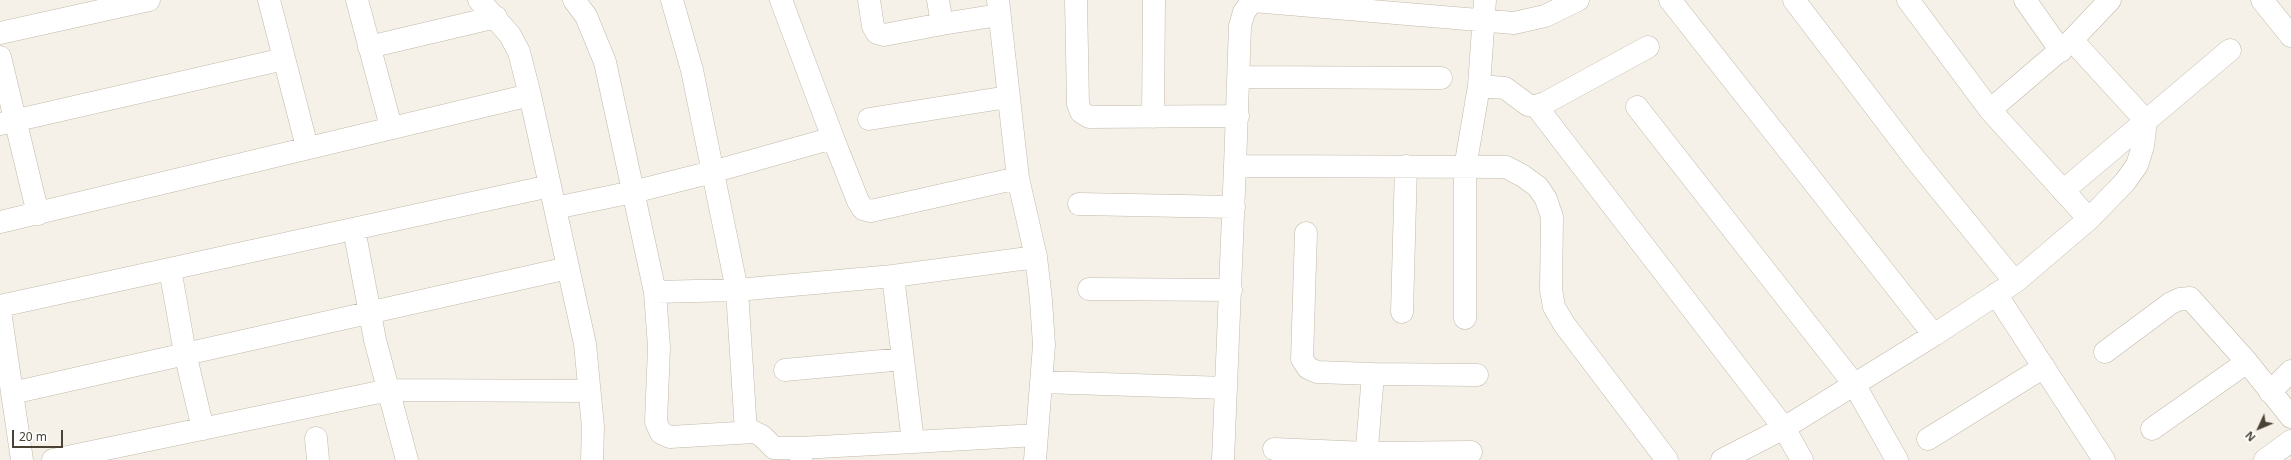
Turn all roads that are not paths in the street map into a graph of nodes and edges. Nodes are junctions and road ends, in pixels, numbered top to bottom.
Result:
1 (149, 0) edge
2 (270, 0) edge
3 (357, 0) edge
4 (479, 0) edge
5 (574, 0) edge
6 (672, 0) edge
7 (781, 0) edge
8 (869, 0) edge
9 (938, 0) edge
10 (1076, 0) edge
11 (1154, 0) edge
12 (1485, 0) edge
13 (1578, 0) edge
14 (1670, 0) edge
15 (1794, 0) edge
16 (1908, 0) edge
17 (2025, 0) edge
18 (2110, 0) edge
19 (2262, 0) edge
20 (1253, 1) edge
21 (999, 8) edge
22 (496, 17) junction
23 (1484, 22) junction
24 (942, 24) junction
25 (0, 33) edge
26 (2291, 36) edge
27 (2066, 46) junction
28 (369, 47) junction
29 (1648, 48) dead end
30 (2230, 50) dead end
31 (0, 57) edge
32 (284, 59) junction
33 (1239, 77) junction
34 (1441, 78) dead end
35 (1479, 86) junction
36 (530, 95) junction
37 (1008, 98) junction
38 (1536, 106) junction
39 (1637, 107) dead end
40 (1990, 110) junction
41 (1238, 116) junction
42 (1153, 117) junction
43 (869, 119) dead end
44 (2146, 121) junction
45 (8, 122) edge
46 (391, 127) junction
47 (833, 138) junction
48 (307, 147) junction
49 (1235, 166) junction
50 (1406, 166) junction
51 (1465, 168) junction
52 (712, 172) junction
53 (1018, 178) junction
54 (550, 186) junction
55 (2063, 191) junction
56 (633, 192) junction
57 (1079, 204) dead end
58 (1234, 207) junction
59 (555, 208) junction
60 (38, 214) junction
61 (2089, 219) junction
62 (0, 222) edge
63 (354, 229) junction
64 (1306, 233) dead end
65 (1036, 257) junction
66 (568, 268) junction
67 (170, 269) junction
68 (893, 276) junction
69 (2015, 282) junction
70 (1089, 288) dead end
71 (737, 290) junction
72 (1231, 290) junction
73 (655, 292) junction
74 (1996, 294) junction
75 (0, 306) edge
76 (0, 311) edge
77 (370, 312) junction
78 (1402, 312) dead end
79 (1465, 318) dead end
80 (1934, 335) junction
81 (2105, 352) dead end
82 (185, 353) junction
83 (903, 359) junction
84 (2246, 362) junction
85 (2044, 367) junction
86 (785, 370) dead end
87 (2291, 371) edge
88 (1373, 374) junction
89 (1477, 375) dead end
90 (1041, 382) junction
91 (1854, 384) junction
92 (1226, 388) junction
93 (389, 390) junction
94 (589, 391) junction
95 (2270, 392) junction
96 (12, 393) junction
97 (2291, 417) edge
98 (1784, 428) junction
99 (203, 429) junction
100 (2152, 429) dead end
101 (746, 432) junction
102 (1037, 435) junction
103 (316, 438) dead end
104 (1928, 439) dead end
105 (2291, 441) edge
106 (913, 442) junction
107 (1274, 449) dead end
108 (1470, 452) dead end
109 (801, 454) edge
110 (1366, 457) edge
111 (2099, 458) edge
112 (22, 460) edge
113 (53, 460) edge
114 (318, 460) edge
115 (406, 460) edge
116 (592, 460) edge
117 (1035, 460) edge
118 (1223, 460) edge
119 (1666, 460) edge
120 (1722, 460) edge
121 (1802, 460) edge
122 (1897, 460) edge
123 (2265, 460) edge

1 - 25 street
2 - 32 street
3 - 28 street
4 - 22 street
5 - 56 street
6 - 52 street
7 - 47 street
8 - 24 street
9 - 24 street
10 - 42 street
11 - 42 street
12 - 23 street
13 - 23 street
14 - 80 street
15 - 69 street
16 - 40 street
17 - 27 street
18 - 27 street
19 - 26 street
20 - 23 street
20 - 33 street
21 - 24 street
21 - 37 street
22 - 28 street
22 - 36 street
23 - 35 street
27 - 40 street
27 - 44 street
28 - 46 street
29 - 38 street
30 - 44 street
31 - 45 street
32 - 45 street
32 - 48 street
33 - 34 street
33 - 41 street
35 - 38 street
35 - 51 street
36 - 46 street
36 - 54 street
37 - 43 street
37 - 53 street
38 - 98 street
39 - 91 street
40 - 55 street
41 - 42 street
41 - 49 street
44 - 55 street
44 - 61 street
45 - 60 street
46 - 48 street
47 - 52 street
47 - 53 street
48 - 60 street
49 - 50 street
49 - 58 street
50 - 51 street
50 - 78 street
51 - 79 street
51 - 119 street
52 - 56 street
52 - 71 street
53 - 65 street
54 - 59 street
54 - 63 street
55 - 61 street
56 - 59 street
56 - 73 street
57 - 58 street
58 - 72 street
59 - 66 street
60 - 62 street
61 - 69 street
63 - 67 street
63 - 77 street
64 - 88 street
65 - 68 street
65 - 90 street
66 - 77 street
66 - 94 street
67 - 75 street
67 - 82 street
68 - 71 street
68 - 83 street
69 - 74 street
70 - 72 street
71 - 73 street
71 - 101 street
72 - 92 street
73 - 101 street
74 - 80 street
74 - 85 street
76 - 96 street
77 - 82 street
77 - 93 street
80 - 91 street
81 - 84 street
82 - 96 street
82 - 99 street
83 - 86 street
83 - 106 street
84 - 95 street
84 - 100 street
85 - 104 street
85 - 111 street
87 - 95 street
88 - 89 street
88 - 110 street
90 - 92 street
90 - 102 street
91 - 98 street
91 - 122 street
92 - 118 street
93 - 94 street
93 - 99 street
93 - 115 street
94 - 116 street
95 - 97 street
96 - 112 street
98 - 120 street
98 - 121 street
99 - 113 street
101 - 109 street
102 - 106 street
102 - 117 street
103 - 114 street
105 - 123 street
106 - 109 street
107 - 110 street
108 - 110 street

